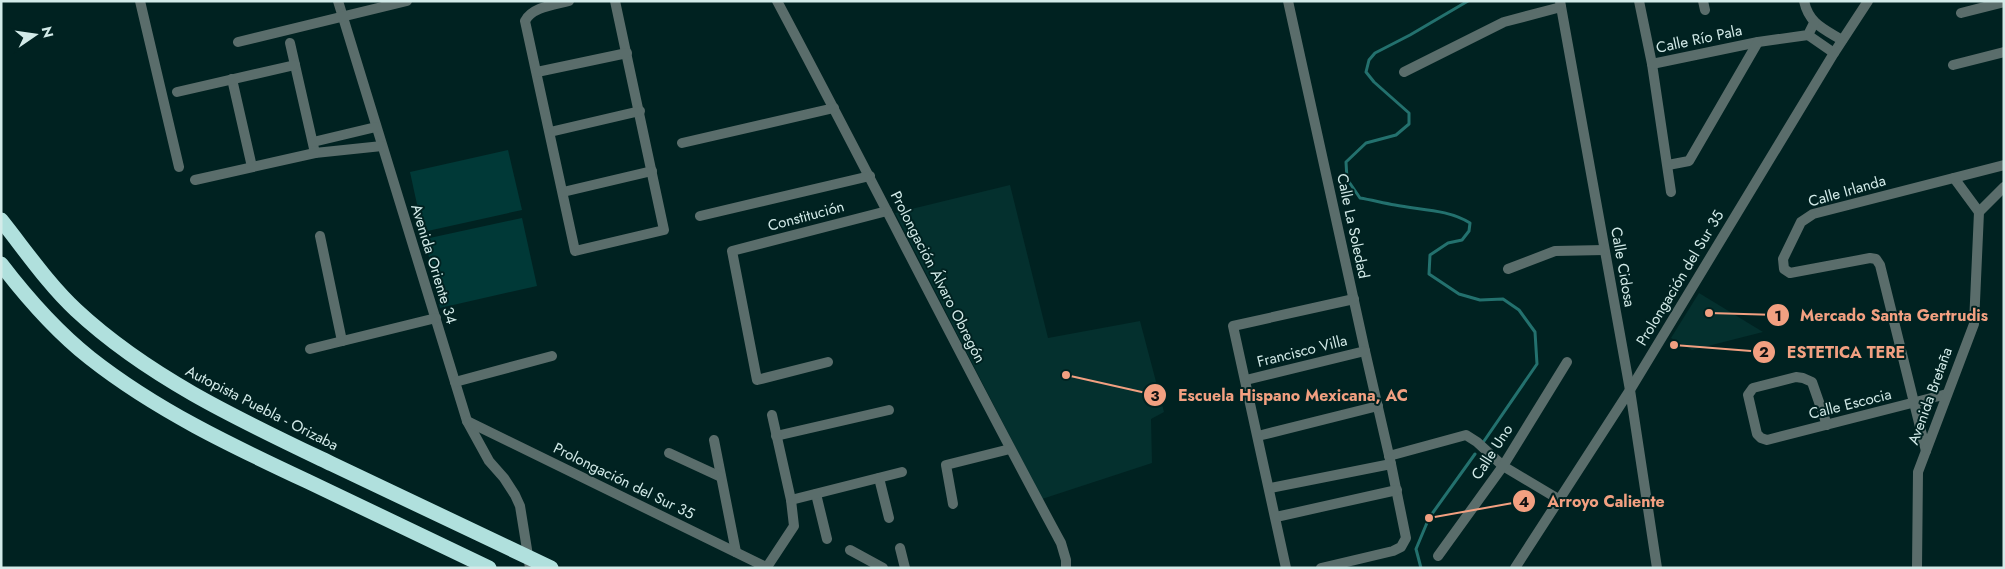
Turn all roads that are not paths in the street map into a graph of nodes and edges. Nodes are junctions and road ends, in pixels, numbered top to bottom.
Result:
1 (140, 1) edge
2 (338, 1) edge
3 (407, 1) edge
4 (569, 1) edge
5 (615, 1) edge
6 (777, 1) edge
7 (1288, 1) edge
8 (1639, 1) edge
9 (1804, 1) edge
10 (1858, 1) edge
11 (1868, 1) edge
12 (2004, 2) edge
13 (1561, 4) edge
14 (1861, 12) junction
15 (1962, 12) dead end
16 (342, 17) junction
17 (1814, 23) junction
18 (1808, 35) junction
19 (1842, 40) junction
20 (238, 42) dead end
21 (1758, 42) junction
22 (290, 43) dead end
23 (2004, 52) edge
24 (627, 53) junction
25 (1834, 53) junction
26 (295, 64) junction
27 (1652, 64) junction
28 (1953, 65) dead end
29 (537, 72) junction
30 (1404, 72) dead end
31 (232, 79) junction
32 (177, 92) dead end
33 (834, 108) junction
34 (640, 111) junction
35 (376, 127) junction
36 (550, 132) junction
37 (312, 142) junction
38 (682, 143) dead end
39 (382, 146) junction
40 (315, 153) junction
41 (1668, 165) junction
42 (2004, 165) edge
43 (179, 167) dead end
44 (252, 167) junction
45 (652, 171) junction
46 (870, 176) junction
47 (1954, 178) junction
48 (195, 180) dead end
49 (2004, 187) edge
50 (563, 192) junction
51 (1671, 192) dead end
52 (887, 211) junction
53 (1978, 212) junction
54 (700, 216) dead end
55 (1, 220) edge
56 (320, 236) dead end
57 (1604, 250) junction
58 (1, 264) edge
59 (1508, 268) dead end
60 (1354, 298) junction
61 (436, 318) junction
62 (342, 341) junction
63 (310, 349) dead end
64 (1365, 352) junction
65 (552, 356) dead end
66 (828, 362) dead end
67 (1567, 362) dead end
68 (1246, 380) junction
69 (455, 382) junction
70 (1630, 390) junction
71 (1947, 394) junction
72 (1913, 403) junction
73 (1378, 406) junction
74 (888, 410) dead end
75 (772, 415) dead end
76 (467, 421) junction
77 (1827, 425) junction
78 (776, 436) junction
79 (1258, 436) junction
80 (714, 440) dead end
81 (1010, 449) junction
82 (1926, 451) junction
83 (669, 453) dead end
84 (1390, 460) junction
85 (1503, 466) junction
86 (902, 472) dead end
87 (721, 477) junction
88 (879, 478) junction
89 (1270, 488) junction
90 (1397, 490) junction
91 (816, 494) junction
92 (791, 500) junction
93 (1560, 500) junction
94 (953, 504) dead end
95 (889, 518) dead end
96 (1276, 518) junction
97 (827, 539) dead end
98 (900, 548) dead end
99 (850, 550) dead end
100 (736, 552) junction
101 (1438, 556) dead end
102 (767, 567) edge
103 (489, 568) edge
104 (530, 568) edge
105 (551, 568) edge
106 (883, 568) edge
107 (905, 568) edge
108 (1066, 568) edge
109 (1286, 568) edge
110 (1320, 568) edge
111 (1515, 568) edge
112 (1657, 568) edge
113 (1917, 568) edge

1 - 43 street
2 - 16 street, Avenida Oriente 34
3 - 16 street
4 - 29 street
5 - 24 street
6 - 33 street, Prolongación Álvaro Obregón
7 - 60 street, Calle La Soledad
8 - 27 street
9 - 17 street
10 - 14 street
11 - 14 street, Prolongación del Sur 35
12 - 15 street
13 - 30 street
13 - 57 street, Calle Cidosa
14 - 19 street, Prolongación del Sur 35
16 - 20 street
16 - 35 street, Avenida Oriente 34
17 - 18 street
17 - 19 street
18 - 21 street, Calle Río Pala
18 - 25 street
19 - 25 street, Prolongación del Sur 35
21 - 27 street, Calle Río Pala
21 - 41 street
22 - 26 street
23 - 28 street
24 - 29 street
24 - 34 street
25 - 70 street, Prolongación del Sur 35
26 - 31 street
26 - 37 street
27 - 41 street, Calle Río Pala
29 - 36 street
31 - 32 street
31 - 44 street
33 - 38 street
33 - 46 street, Prolongación Álvaro Obregón
34 - 36 street
34 - 45 street
35 - 37 street
35 - 39 street, Avenida Oriente 34
36 - 50 street
37 - 40 street
39 - 40 street
39 - 61 street, Avenida Oriente 34
40 - 44 street
41 - 51 street, Calle Río Pala
42 - 47 street, Calle Irlanda
44 - 48 street
45 - 50 street
45 - 50 street
46 - 52 street, Prolongación Álvaro Obregón
46 - 54 street
47 - 53 street
47 - 72 street, Calle Irlanda
49 - 53 street
52 - 66 street, Constitución
52 - 81 street, Prolongación Álvaro Obregón
53 - 71 street, Avenida Bretaña
55 - 105 highway, Autopista Puebla - Orizaba
56 - 62 street
57 - 59 street
57 - 70 street, Calle Cidosa
58 - 103 highway
60 - 64 street, Calle La Soledad
60 - 68 street
61 - 62 street
61 - 69 street, Avenida Oriente 34
62 - 63 street
64 - 68 street, Francisco Villa
64 - 73 street, Calle La Soledad
65 - 69 street
67 - 85 street, Calle Uno
68 - 79 street
69 - 76 street, Avenida Oriente 34
70 - 93 street, Prolongación del Sur 35
70 - 112 street, Calle Cidosa
71 - 72 street, Calle Escocia
71 - 82 street, Avenida Bretaña
72 - 77 street, Calle Escocia
72 - 82 street, Calle Irlanda
73 - 79 street
73 - 84 street, Calle La Soledad
74 - 78 street
75 - 78 street
76 - 100 street, Prolongación del Sur 35
76 - 104 street, Avenida Oriente 34
77 - 77 street, Calle Escocia
78 - 92 street
79 - 89 street
80 - 87 street
81 - 94 street
81 - 108 street, Prolongación Álvaro Obregón
82 - 113 street, Avenida Bretaña
83 - 87 street
84 - 85 street
84 - 89 street
84 - 90 street, Calle La Soledad
85 - 93 street
85 - 101 street, Calle Uno
86 - 88 street
87 - 100 street
88 - 91 street
88 - 95 street
89 - 96 street
90 - 96 street
90 - 110 street, Calle La Soledad
91 - 92 street
91 - 97 street
92 - 102 street
93 - 111 street, Prolongación del Sur 35
96 - 109 street
98 - 107 street
99 - 106 street
100 - 102 street, Prolongación del Sur 35

